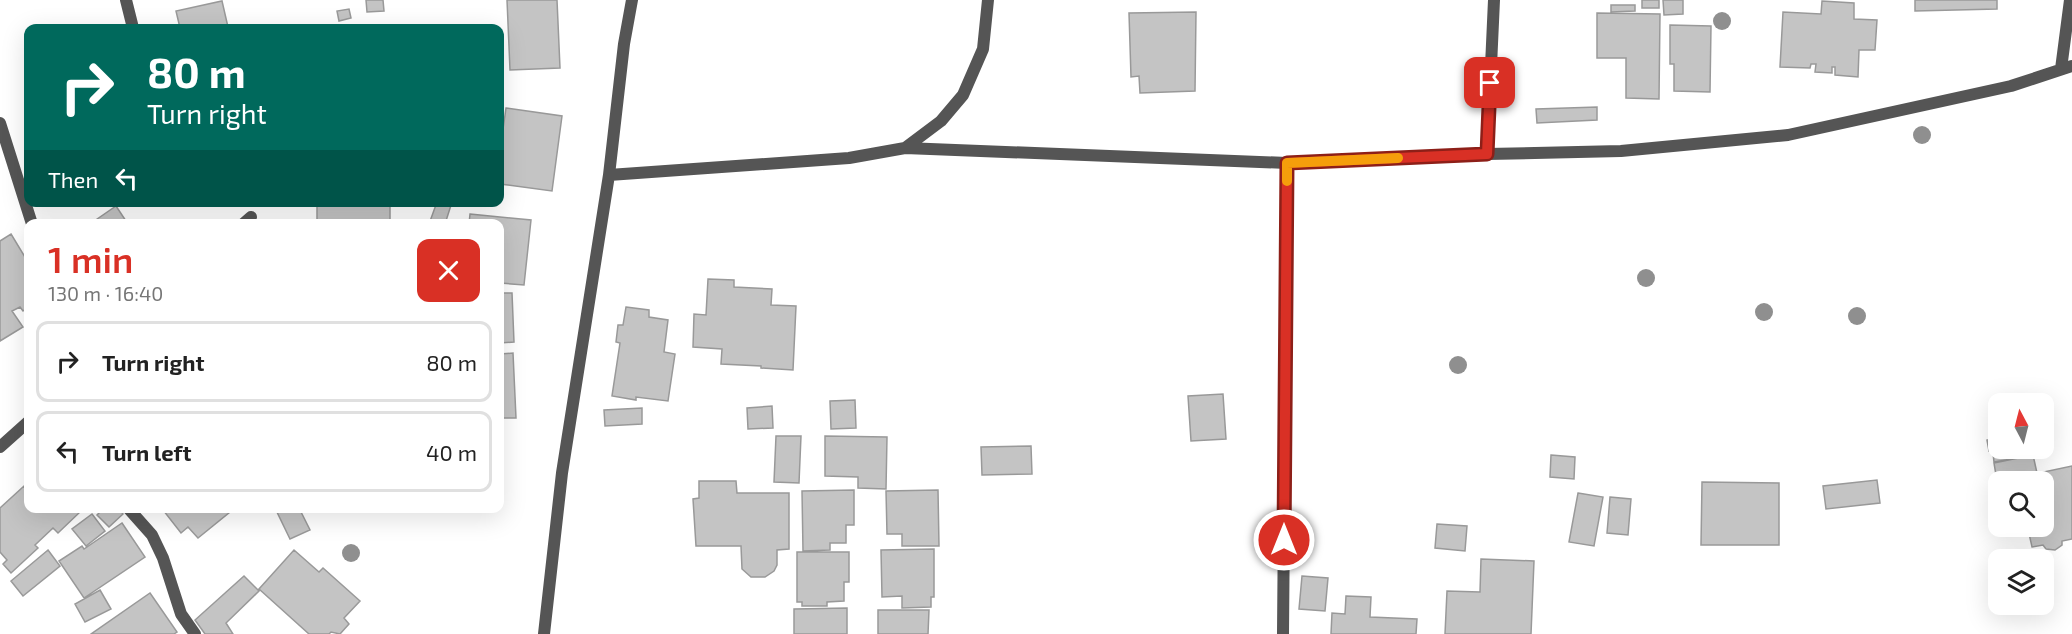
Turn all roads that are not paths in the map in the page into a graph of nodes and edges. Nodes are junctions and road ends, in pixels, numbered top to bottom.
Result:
1 (126, 0) edge
2 (632, 0) edge
3 (988, 0) edge
4 (1494, 0) edge
5 (2070, 0) edge
6 (132, 24) edge
7 (2067, 68) edge
8 (0, 123) edge
9 (905, 148) junction
10 (1487, 154) junction
11 (1287, 163) junction
12 (609, 175) junction
13 (24, 199) edge
14 (24, 426) edge
15 (0, 447) edge
16 (132, 513) edge
17 (195, 634) edge
18 (544, 634) edge
19 (1283, 634) edge

1 - 6 street
2 - 12 street
3 - 9 street
4 - 10 street
5 - 7 street
7 - 10 street
8 - 13 street
9 - 11 street
9 - 12 street
10 - 11 street
11 - 19 street
12 - 18 street
14 - 15 street
16 - 17 street

